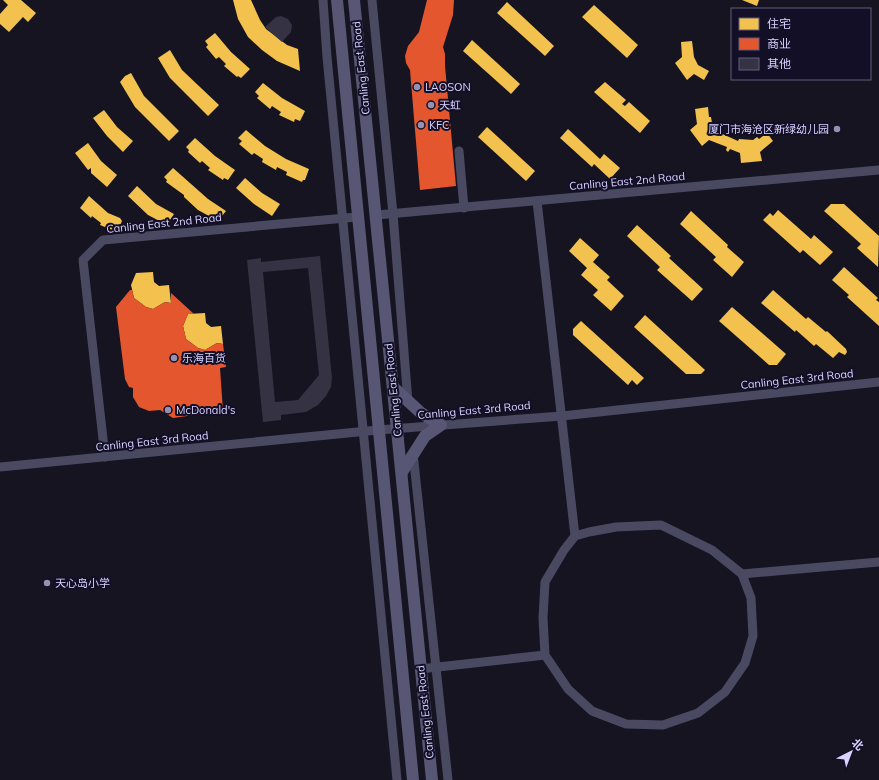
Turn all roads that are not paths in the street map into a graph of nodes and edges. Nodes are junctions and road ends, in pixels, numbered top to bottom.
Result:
1 (323, 0) edge
2 (337, 0) edge
3 (354, 0) edge
4 (372, 0) edge
5 (459, 151) dead end
6 (879, 170) edge
7 (537, 201) junction
8 (464, 208) junction
9 (393, 214) junction
10 (377, 216) junction
11 (357, 217) junction
12 (343, 218) junction
13 (879, 382) edge
14 (393, 387) junction
15 (408, 402) junction
16 (562, 416) junction
17 (442, 425) junction
18 (397, 429) junction
19 (378, 430) junction
20 (364, 432) junction
21 (413, 454) junction
22 (105, 457) junction
23 (0, 467) edge
24 (402, 472) junction
25 (575, 536) junction
26 (879, 562) edge
27 (742, 574) junction
28 (545, 655) junction
29 (436, 667) junction
30 (420, 669) junction
31 (397, 780) edge
32 (413, 780) edge
33 (432, 780) edge
34 (448, 780) edge

1 - 12 street
2 - 11 street, Canling East Road
3 - 10 street, Canling East Road
4 - 9 street
5 - 8 street
6 - 7 street, Canling East 2nd Road
7 - 8 street, Canling East 2nd Road
7 - 16 street
8 - 9 street, Canling East 2nd Road
9 - 10 street, Canling East 2nd Road
9 - 15 street
10 - 14 street, Canling East Road
11 - 12 street, Canling East 2nd Road
11 - 19 street, Canling East Road
12 - 20 street
12 - 22 street, Canling East 2nd Road
13 - 16 street, Canling East 3rd Road
14 - 15 street
14 - 18 street, Canling East Road
15 - 17 street
16 - 17 street, Canling East 3rd Road
16 - 25 street
17 - 18 street, Canling East 3rd Road
17 - 21 street
18 - 19 street, Canling East 3rd Road
18 - 24 street, Canling East Road
19 - 20 street, Canling East 3rd Road
19 - 32 street, Canling East Road
20 - 22 street, Canling East 3rd Road
20 - 31 street
21 - 24 street
21 - 29 street
22 - 23 street, Canling East 3rd Road
24 - 30 street, Canling East Road
25 - 27 street
25 - 28 street
26 - 27 street
27 - 28 street
28 - 29 street
29 - 30 street
29 - 34 street
30 - 33 street, Canling East Road

